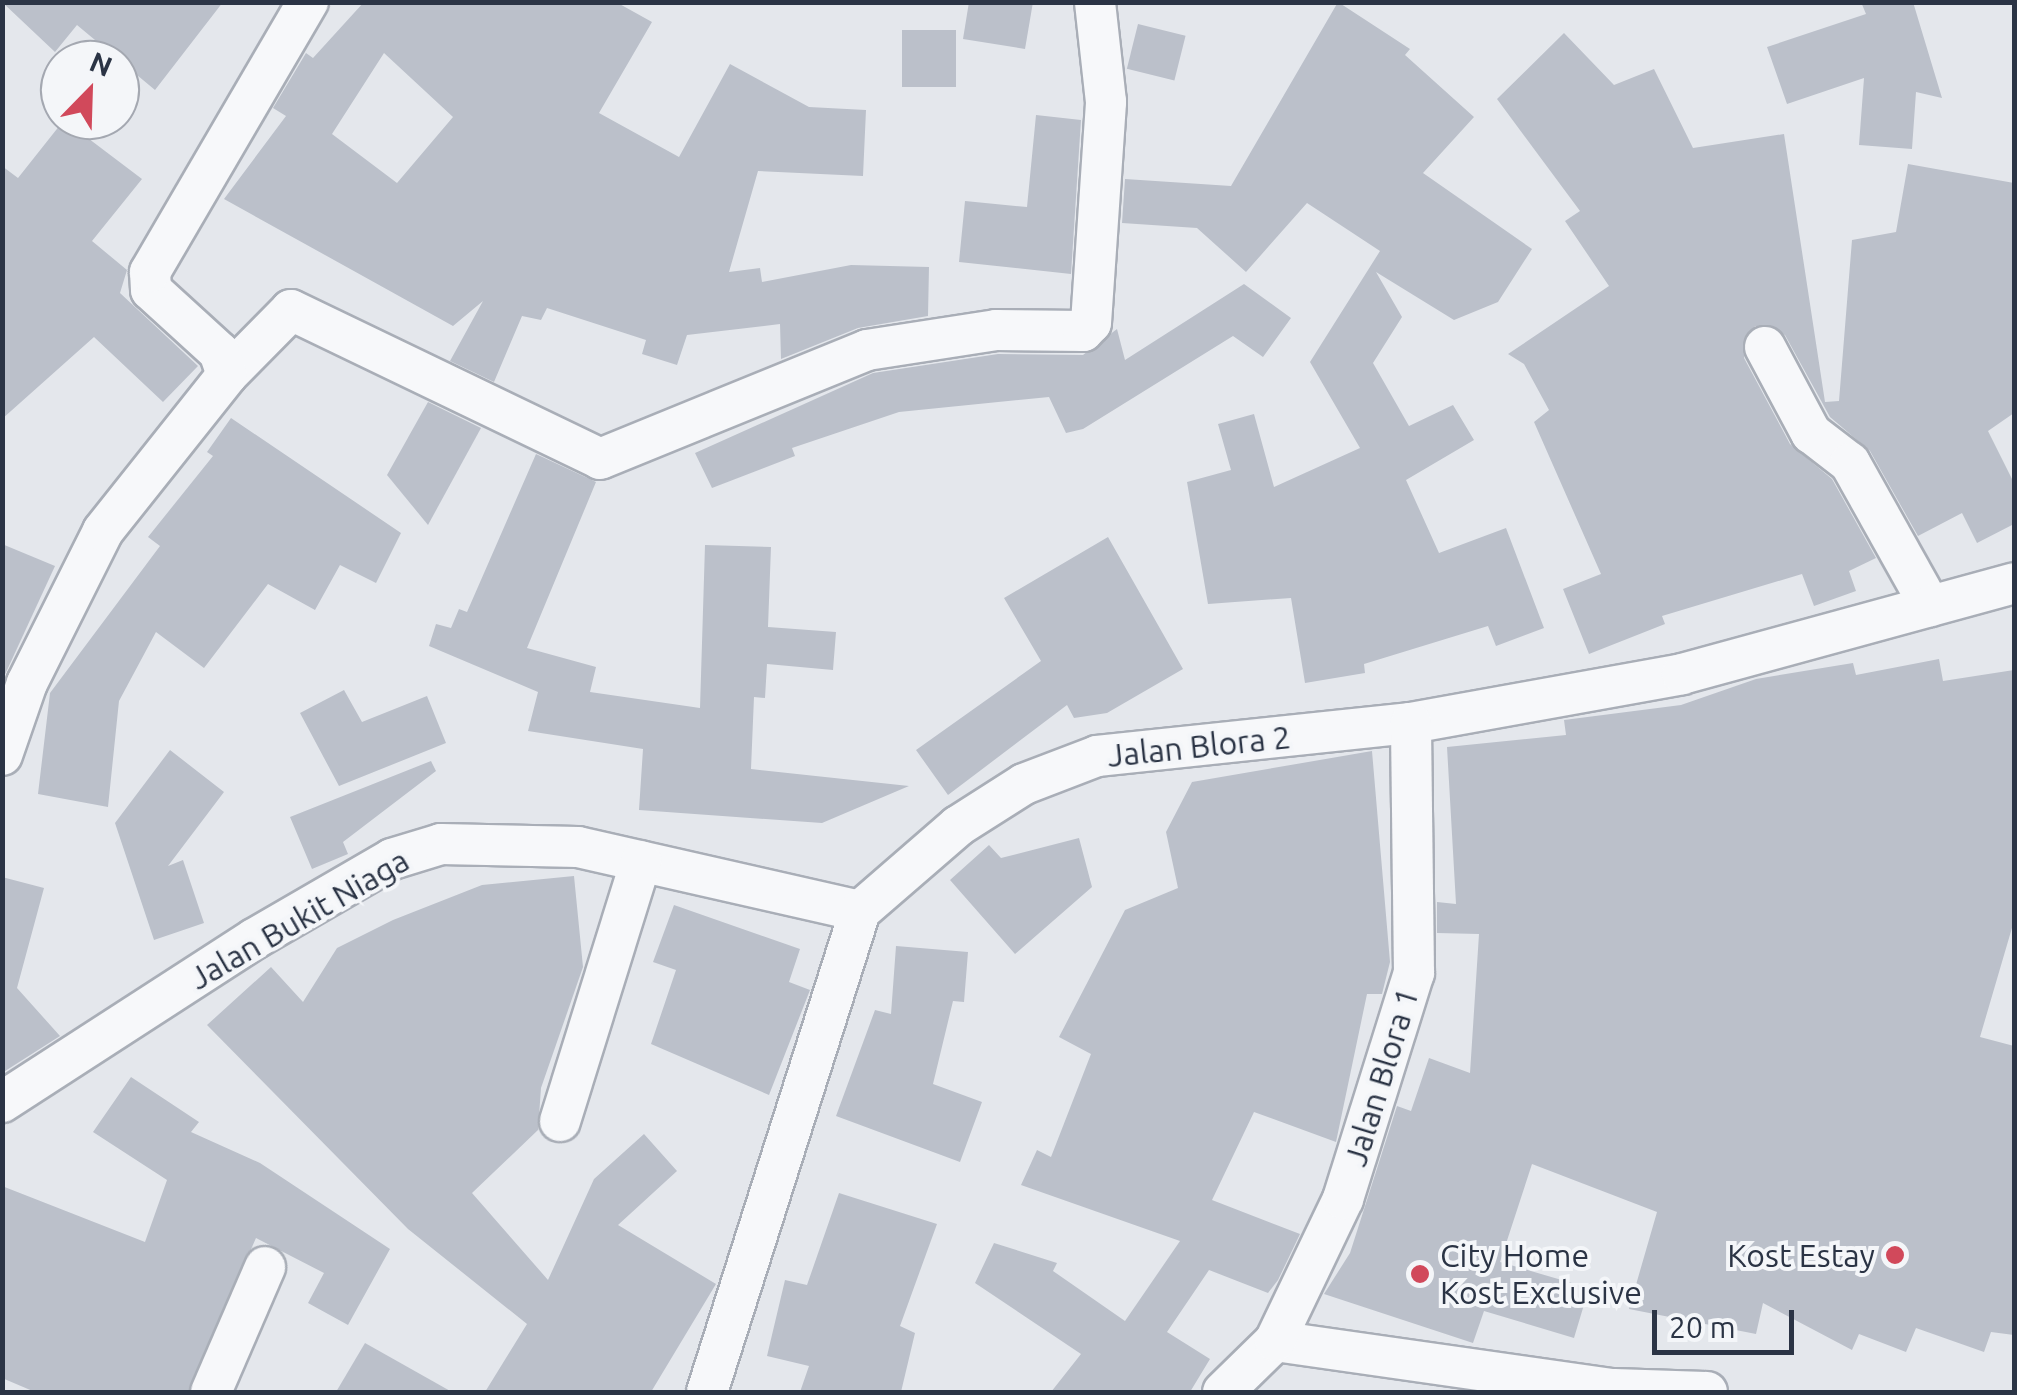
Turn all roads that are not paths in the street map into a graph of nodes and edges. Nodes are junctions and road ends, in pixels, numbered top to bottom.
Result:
1 (308, 2) edge
2 (1095, 2) edge
3 (1765, 347) dead end
4 (227, 376) junction
5 (2014, 583) edge
6 (1930, 606) junction
7 (1411, 722) junction
8 (2, 755) edge
9 (641, 861) junction
10 (860, 911) junction
11 (2, 1102) edge
12 (560, 1121) dead end
13 (266, 1267) dead end
14 (1275, 1340) junction
15 (212, 1392) edge
16 (706, 1392) edge
17 (1223, 1392) edge
18 (1707, 1392) edge

1 - 4 street
2 - 4 street
3 - 6 street
4 - 8 street
5 - 6 street, Jalan Blora 2
6 - 7 street, Jalan Blora 2
7 - 10 street, Jalan Blora 2
7 - 14 street, Jalan Blora 1
9 - 10 street, Jalan Bukit Niaga
9 - 11 street, Jalan Bukit Niaga
9 - 12 street
10 - 16 street
13 - 15 street
14 - 17 street, Jalan Blora 1
14 - 18 street

